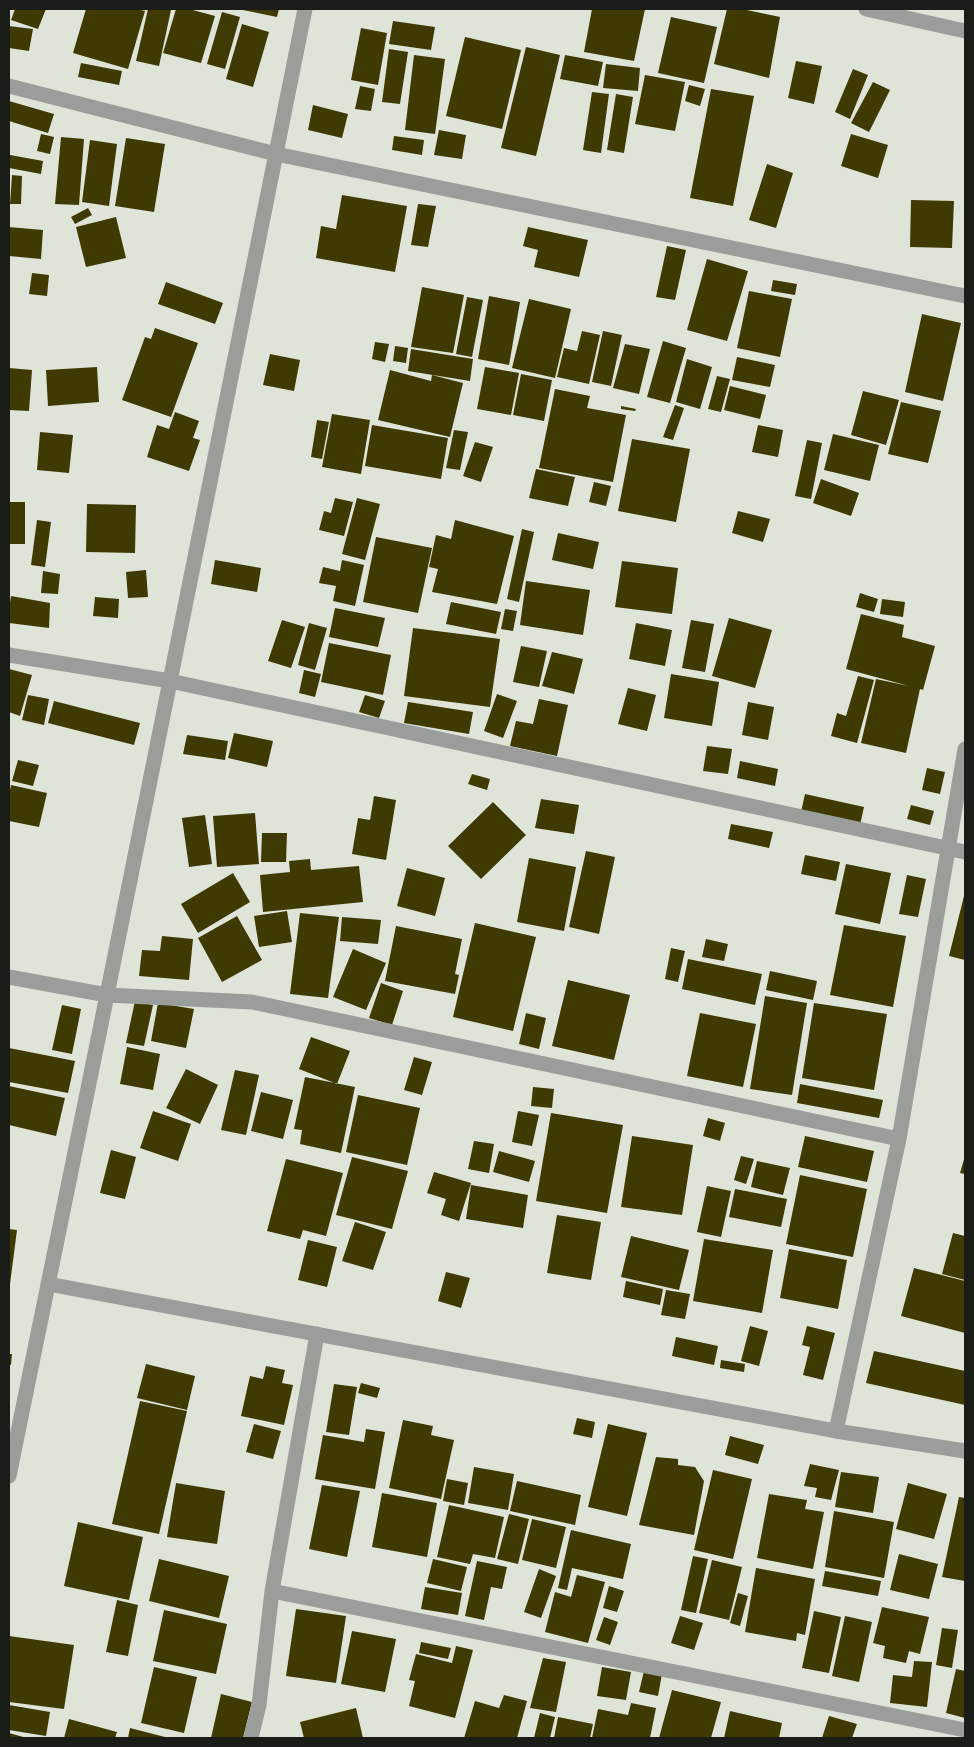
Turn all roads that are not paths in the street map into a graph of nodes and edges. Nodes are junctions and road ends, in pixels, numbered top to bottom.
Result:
1 (304, 9) edge
2 (866, 9) edge
3 (965, 31) edge
4 (9, 86) edge
5 (276, 154) junction
6 (965, 296) edge
7 (9, 655) edge
8 (170, 681) junction
9 (965, 749) edge
10 (948, 849) junction
11 (965, 852) edge
12 (9, 976) edge
13 (107, 995) junction
14 (899, 1139) junction
15 (48, 1284) junction
16 (317, 1334) junction
17 (836, 1431) junction
18 (965, 1451) edge
19 (9, 1476) edge
20 (272, 1591) junction
21 (965, 1730) edge
22 (251, 1738) edge

1 - 5 street
2 - 3 street
4 - 5 street
5 - 6 street
5 - 8 street
7 - 8 street
8 - 10 street
8 - 13 street
9 - 10 street
10 - 11 street
10 - 14 street
12 - 13 street
13 - 14 street
13 - 15 street
14 - 17 street
15 - 16 street
15 - 19 street
16 - 17 street
16 - 20 street
17 - 18 street
20 - 21 street
20 - 22 street

